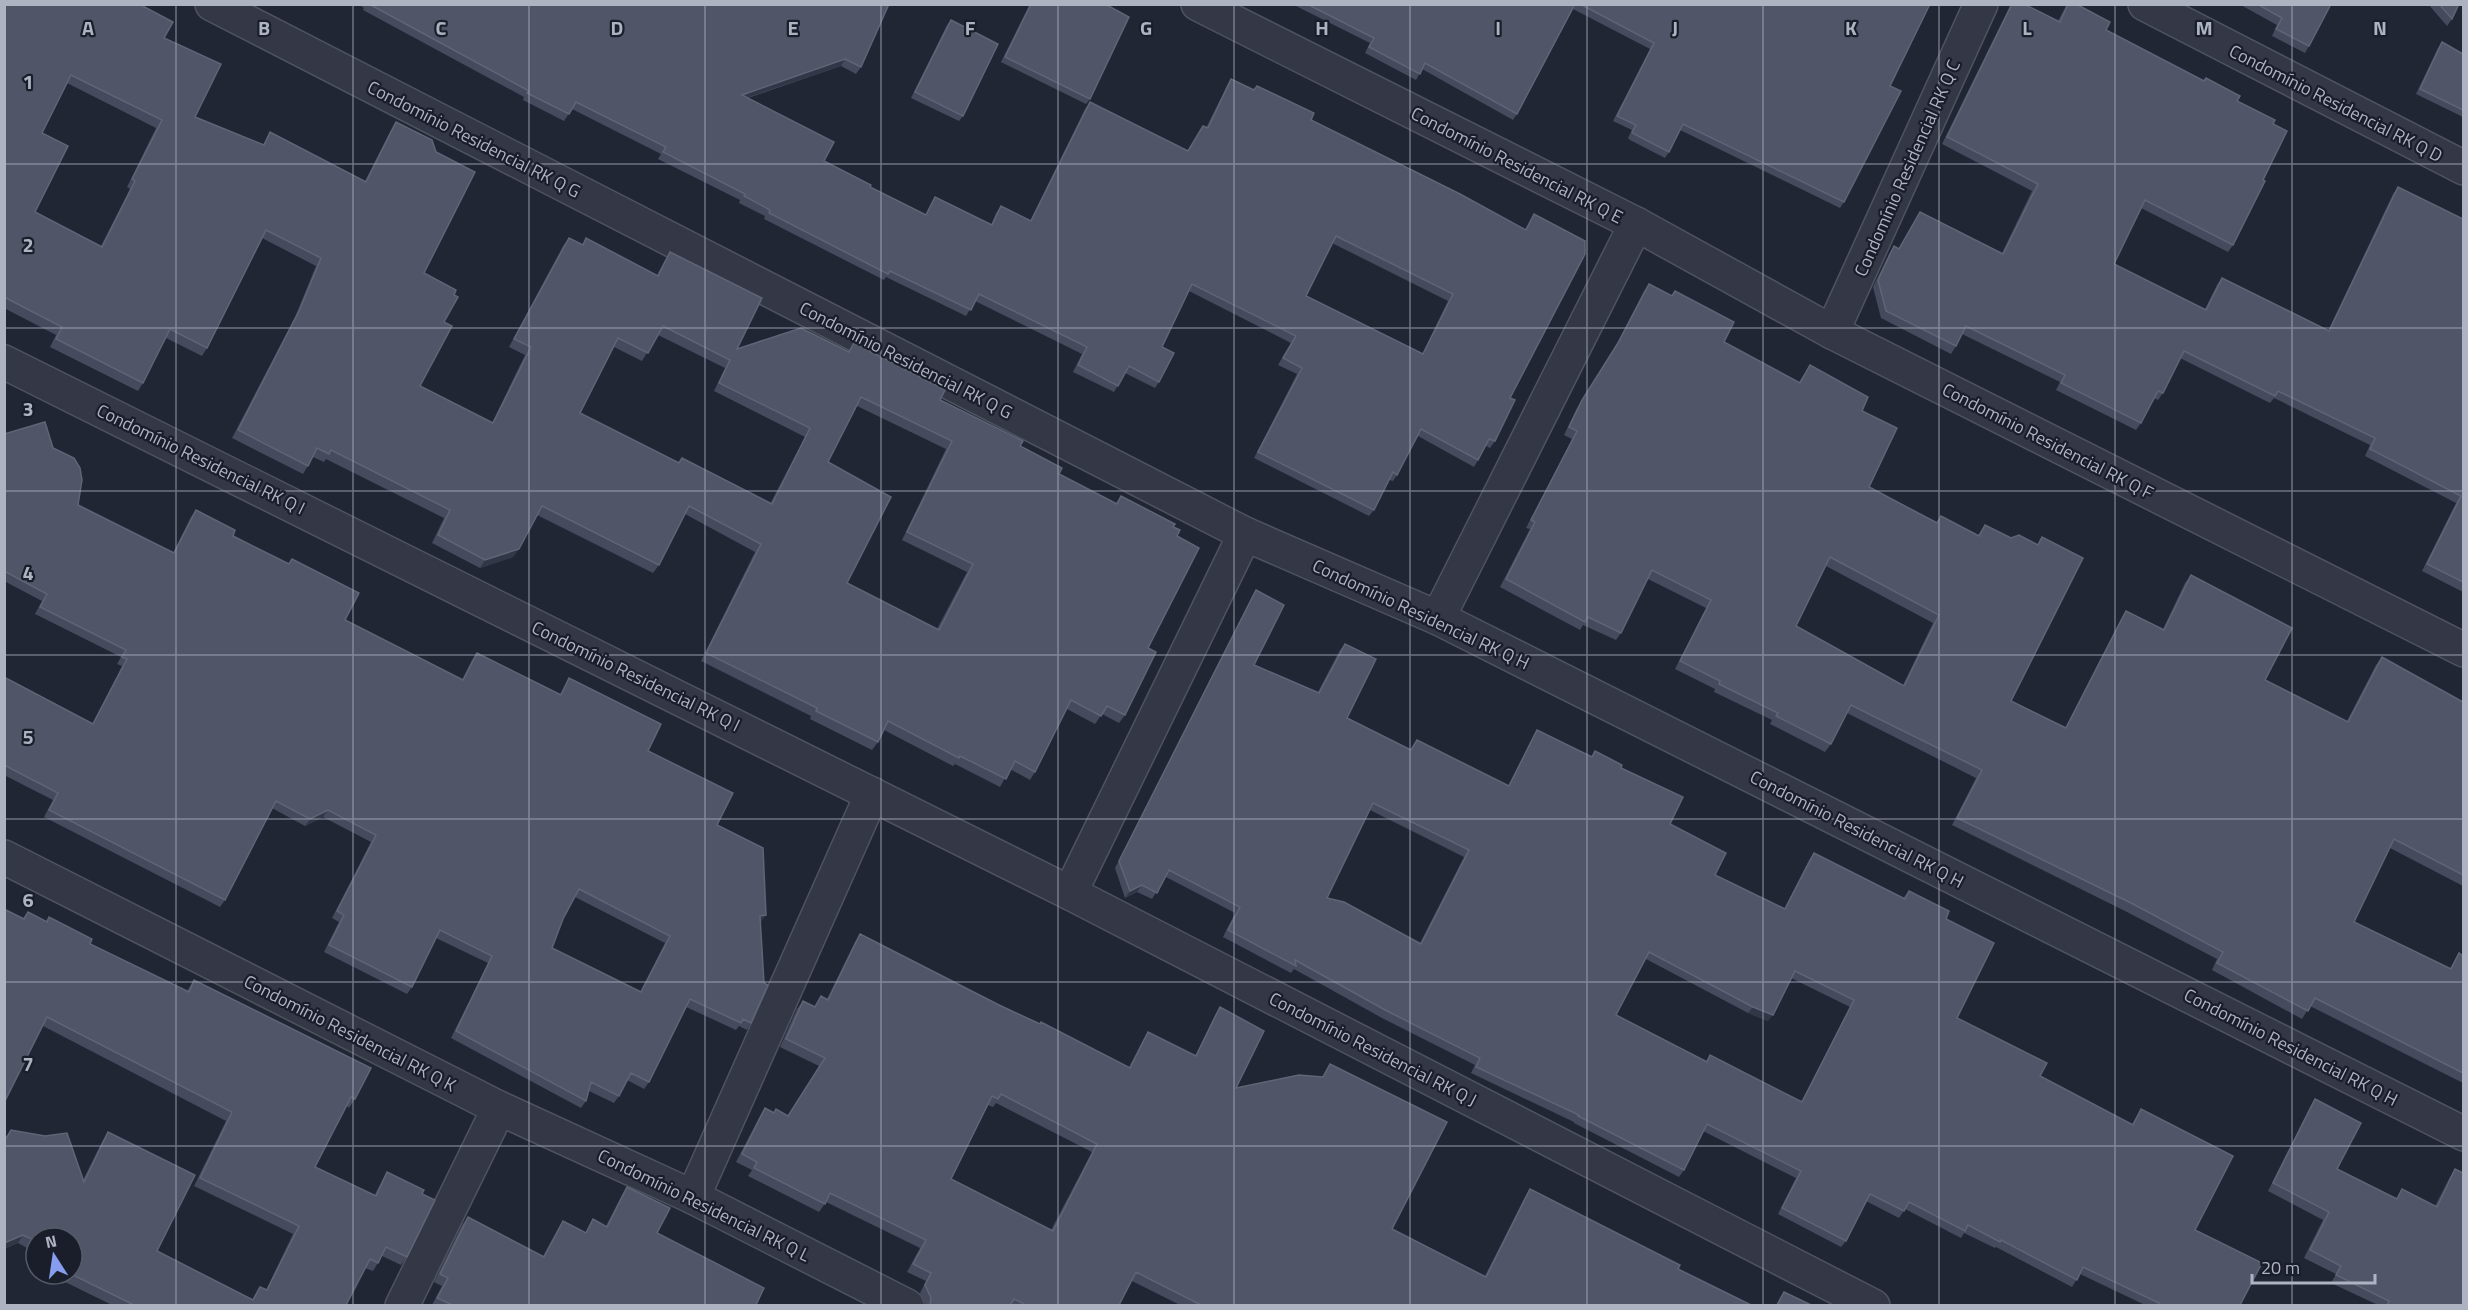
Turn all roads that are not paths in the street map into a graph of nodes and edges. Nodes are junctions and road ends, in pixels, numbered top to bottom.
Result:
1 (212, 4) edge
2 (1198, 4) edge
3 (1981, 4) edge
4 (2145, 4) edge
5 (2463, 168) edge
6 (1636, 224) junction
7 (1832, 332) junction
8 (4, 362) edge
9 (1245, 534) junction
10 (1438, 618) junction
11 (2463, 650) edge
12 (872, 794) junction
13 (4, 857) edge
14 (1070, 893) junction
15 (499, 1108) junction
16 (2463, 1134) edge
17 (693, 1197) junction
18 (402, 1305) edge
19 (907, 1305) edge
20 (1873, 1305) edge

1 - 9 street, Condomínio Residencial RK Q G
2 - 6 street, Condomínio Residencial RK Q E
3 - 7 street, Condomínio Residencial RK Q C
4 - 5 street, Condomínio Residencial RK Q D
6 - 7 street, Condomínio Residencial RK Q F
6 - 10 street, Condomínio Residencial RK Q E
7 - 11 street, Condomínio Residencial RK Q F
8 - 12 street, Condomínio Residencial RK Q I
9 - 10 street, Condomínio Residencial RK Q H
9 - 14 street
10 - 16 street, Condomínio Residencial RK Q H
12 - 14 street, Condomínio Residencial RK Q J
12 - 17 street
13 - 15 street, Condomínio Residencial RK Q K
14 - 20 street, Condomínio Residencial RK Q J
15 - 17 street, Condomínio Residencial RK Q L
15 - 18 street
17 - 19 street, Condomínio Residencial RK Q L

